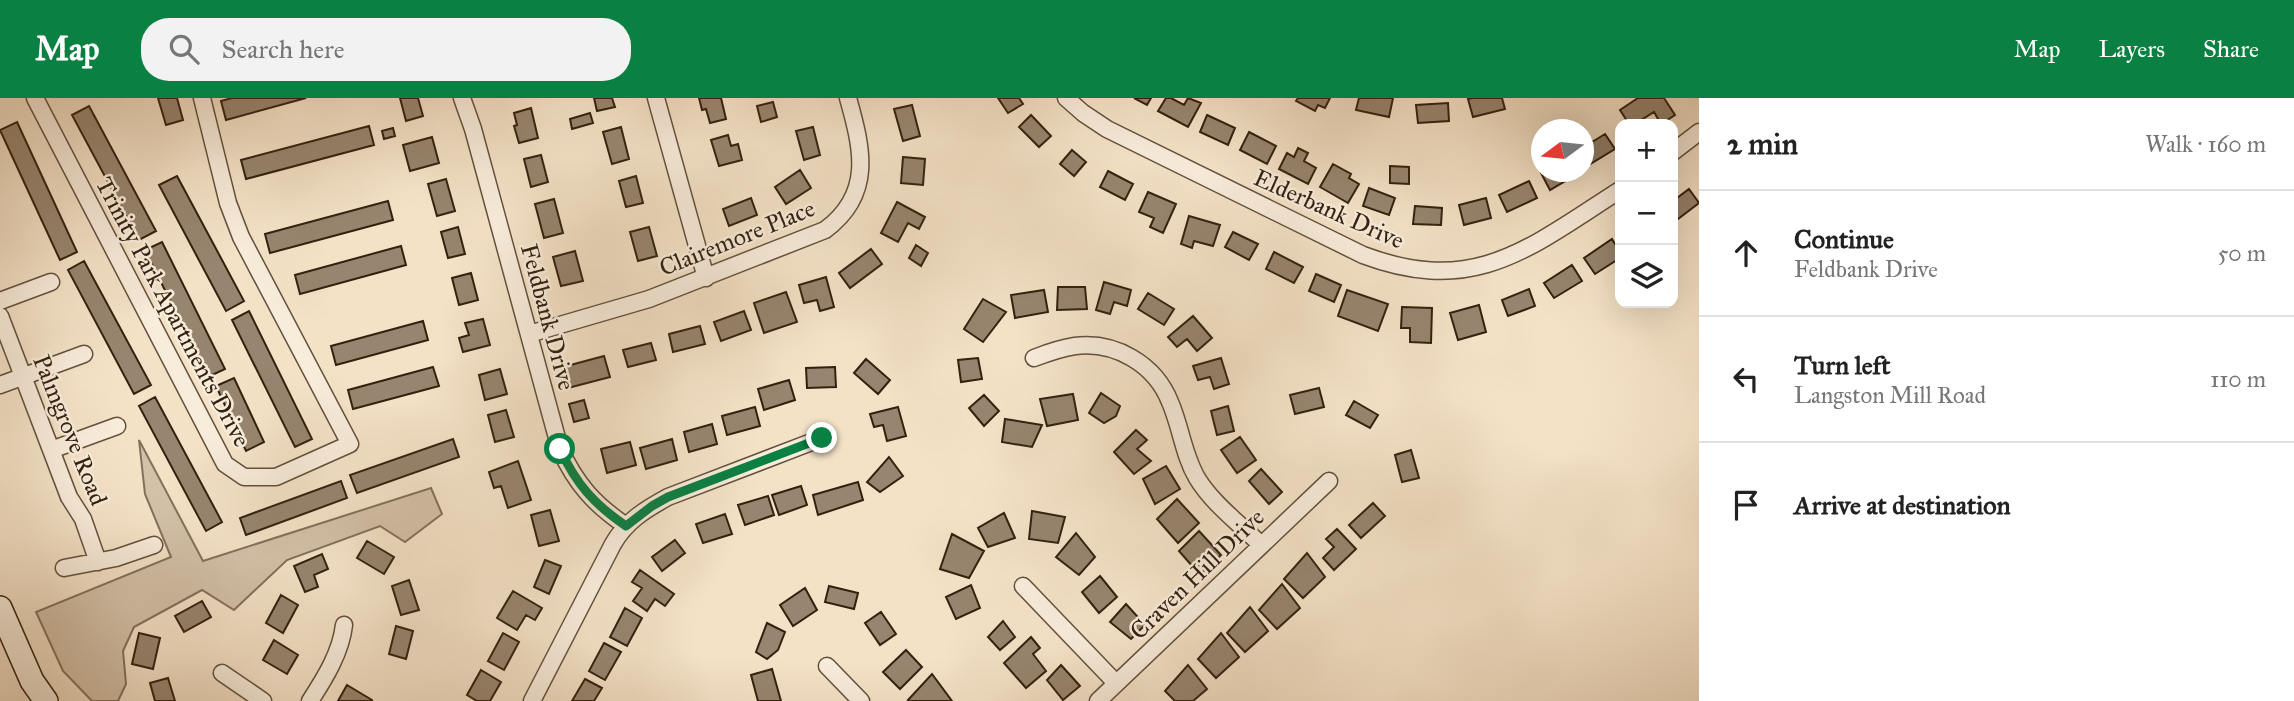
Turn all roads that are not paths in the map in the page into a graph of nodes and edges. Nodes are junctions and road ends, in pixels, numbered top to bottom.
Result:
1 (35, 98) edge
2 (202, 98) edge
3 (463, 98) edge
4 (656, 98) edge
5 (848, 98) edge
6 (1066, 98) edge
7 (1699, 132) edge
8 (1678, 148) edge
9 (1615, 193) edge
10 (706, 278) junction
11 (51, 282) dead end
12 (0, 301) edge
13 (0, 316) edge
14 (529, 334) junction
15 (84, 354) dead end
16 (1034, 358) dead end
17 (23, 377) junction
18 (0, 385) edge
19 (117, 426) dead end
20 (822, 438) dead end
21 (51, 450) junction
22 (1329, 481) dead end
23 (626, 526) junction
24 (1260, 544) junction
25 (154, 545) dead end
26 (98, 562) junction
27 (64, 568) dead end
28 (1023, 586) dead end
29 (0, 608) edge
30 (344, 625) dead end
31 (827, 666) dead end
32 (222, 673) dead end
33 (1116, 683) junction
34 (46, 701) edge
35 (263, 701) edge
36 (310, 701) edge
37 (532, 701) edge
38 (861, 701) edge
39 (1098, 701) edge

1 - 2 street, Trinity Park Apartments Drive
3 - 14 street, Feldbank Drive
4 - 10 street
5 - 10 street, Clairemore Place
6 - 9 street, Elderbank Drive
7 - 8 street
10 - 14 street, Clairemore Place
11 - 12 street
13 - 17 street, Palmgrove Road
14 - 23 street, Feldbank Drive
15 - 17 street
16 - 24 street
17 - 18 street
17 - 21 street, Palmgrove Road
19 - 21 street
20 - 23 street
21 - 26 street, Palmgrove Road
22 - 24 street, Craven Hill Drive
23 - 37 street
24 - 33 street, Craven Hill Drive
25 - 26 street
26 - 27 street
28 - 33 street
29 - 34 main road
30 - 36 street
31 - 38 street
32 - 35 street
33 - 39 street, Craven Hill Drive

